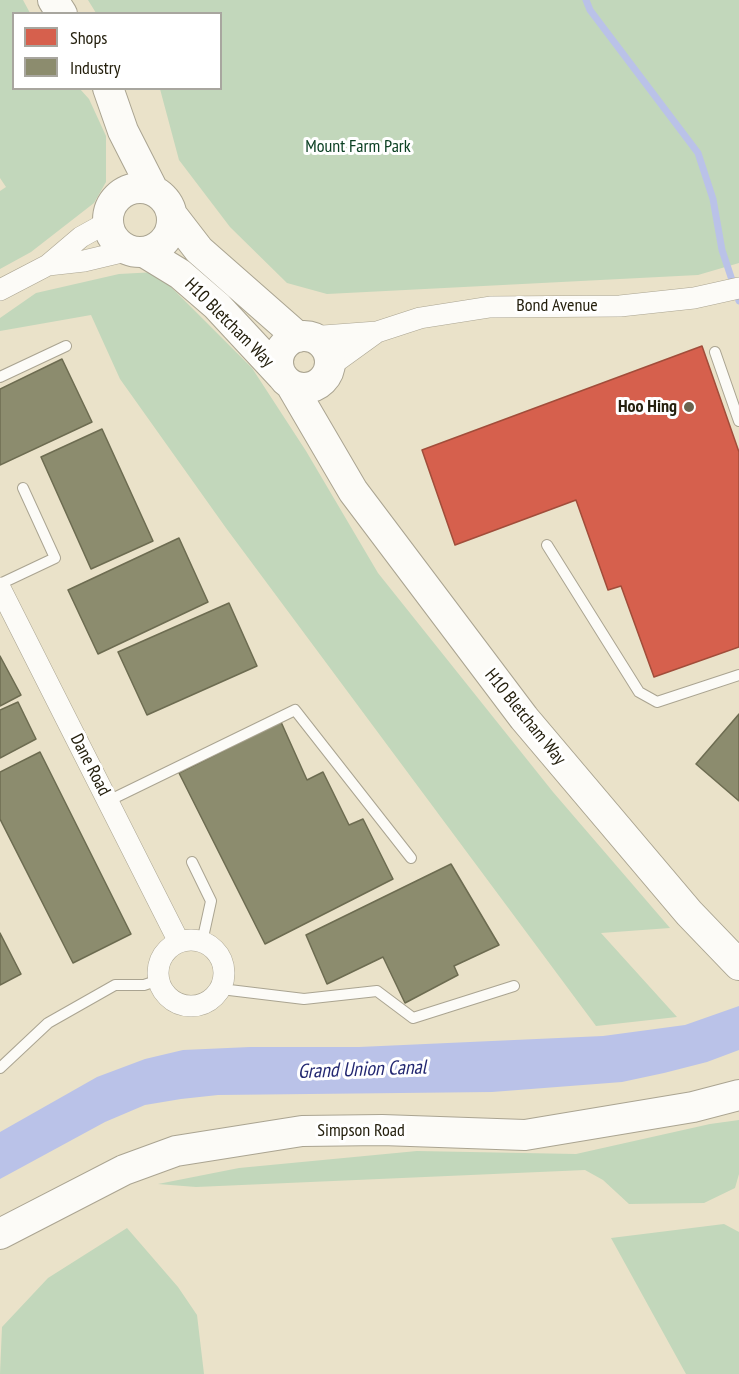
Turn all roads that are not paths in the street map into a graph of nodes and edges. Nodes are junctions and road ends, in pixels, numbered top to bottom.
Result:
1 (109, 90) edge
2 (123, 131) junction
3 (153, 190) junction
4 (110, 212) junction
5 (172, 215) junction
6 (137, 251) junction
7 (48, 265) junction
8 (734, 289) edge
9 (0, 290) edge
10 (377, 332) junction
11 (304, 337) junction
12 (66, 346) dead end
13 (715, 352) dead end
14 (0, 377) edge
15 (305, 378) junction
16 (739, 421) edge
17 (23, 488) dead end
18 (547, 545) dead end
19 (0, 586) edge
20 (739, 675) edge
21 (108, 801) junction
22 (411, 858) dead end
23 (192, 862) dead end
24 (179, 942) junction
25 (202, 942) junction
26 (739, 964) edge
27 (159, 980) junction
28 (514, 986) dead end
29 (221, 989) junction
30 (0, 1068) edge
31 (739, 1095) edge
32 (0, 1234) edge

1 - 2 street
2 - 3 street
2 - 4 street
3 - 4 street
3 - 5 street
4 - 6 street
4 - 7 street
5 - 6 street
5 - 11 street, H10 Bletcham Way
6 - 7 street
6 - 15 street, H10 Bletcham Way
7 - 9 street
8 - 10 street, Bond Avenue
10 - 11 street, Bond Avenue
10 - 15 street, Bond Avenue
11 - 15 street, H10 Bletcham Way
11 - 15 street
12 - 14 lane
13 - 16 lane
15 - 26 street, H10 Bletcham Way
17 - 19 lane
18 - 20 lane
19 - 21 street, Dane Road
21 - 22 lane
21 - 24 street, Dane Road
23 - 25 lane
24 - 25 street
24 - 27 street
25 - 29 street
27 - 29 street
27 - 30 lane
28 - 29 lane
31 - 32 street, Simpson Road

